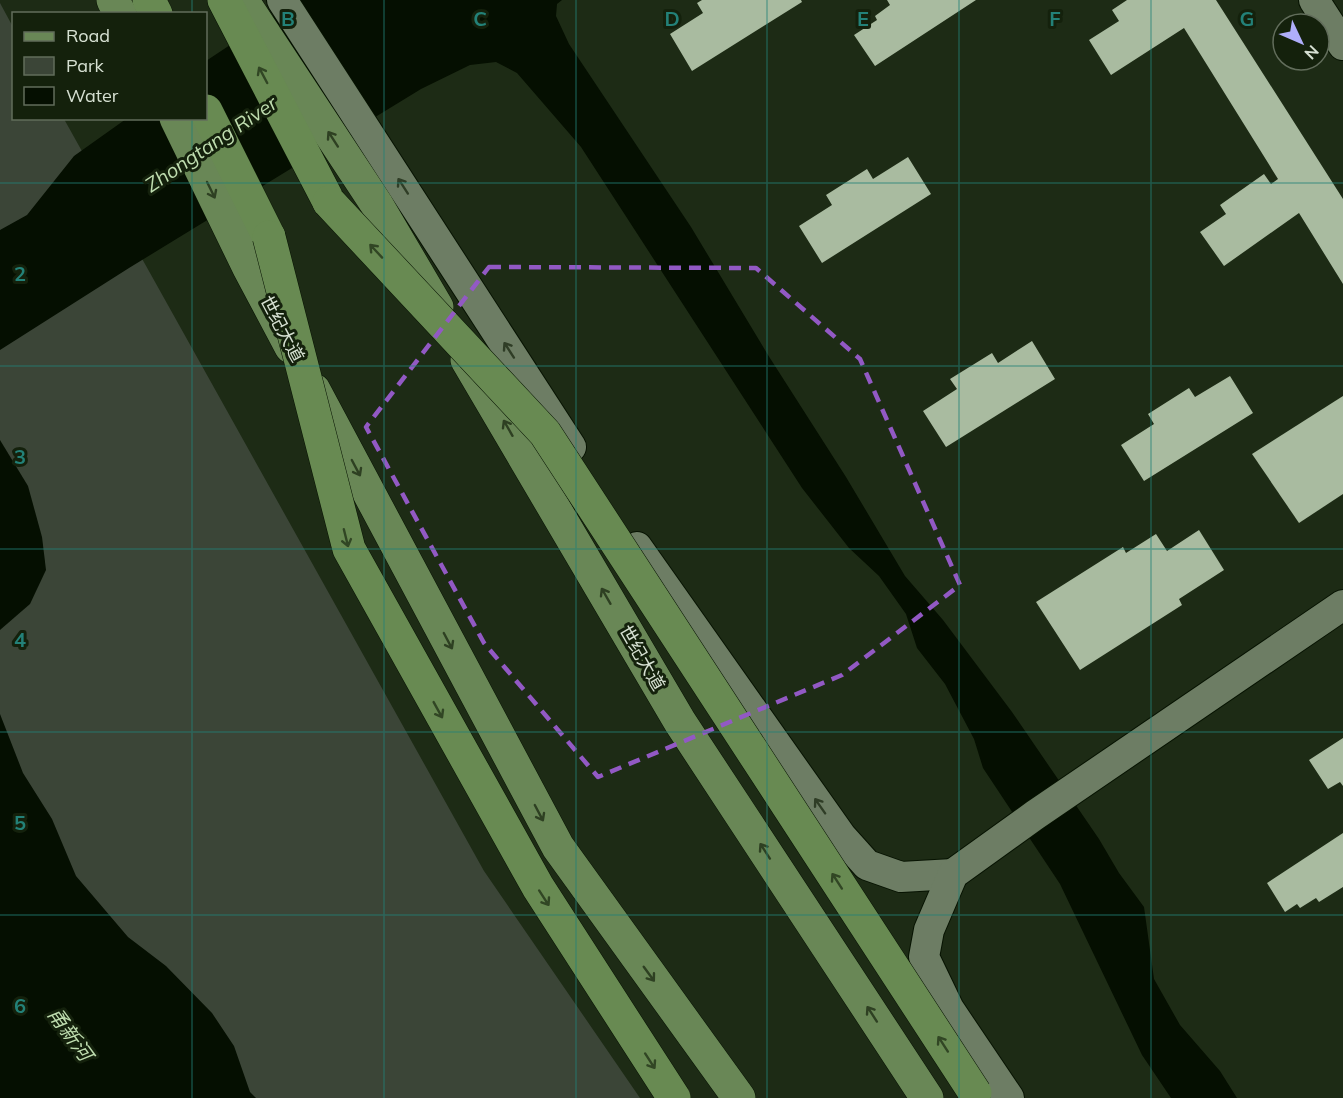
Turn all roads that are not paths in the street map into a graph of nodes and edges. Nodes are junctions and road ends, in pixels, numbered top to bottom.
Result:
1 (224, 0) edge
2 (242, 0) edge
3 (1314, 0) edge
4 (290, 12) edge
5 (1342, 43) edge
6 (207, 113) edge
7 (177, 120) edge
8 (1343, 605) edge
9 (952, 874) junction
10 (977, 1096) edge
11 (674, 1098) edge
12 (739, 1098) edge
13 (927, 1098) edge
14 (1009, 1098) edge

10 -> 1 highway, bridge
13 -> 2 main road, 世纪大道
3 - 5 street
9 -> 4 street
6 -> 11 highway, bridge
7 -> 12 main road, 世纪大道
8 - 9 street
9 - 14 street

